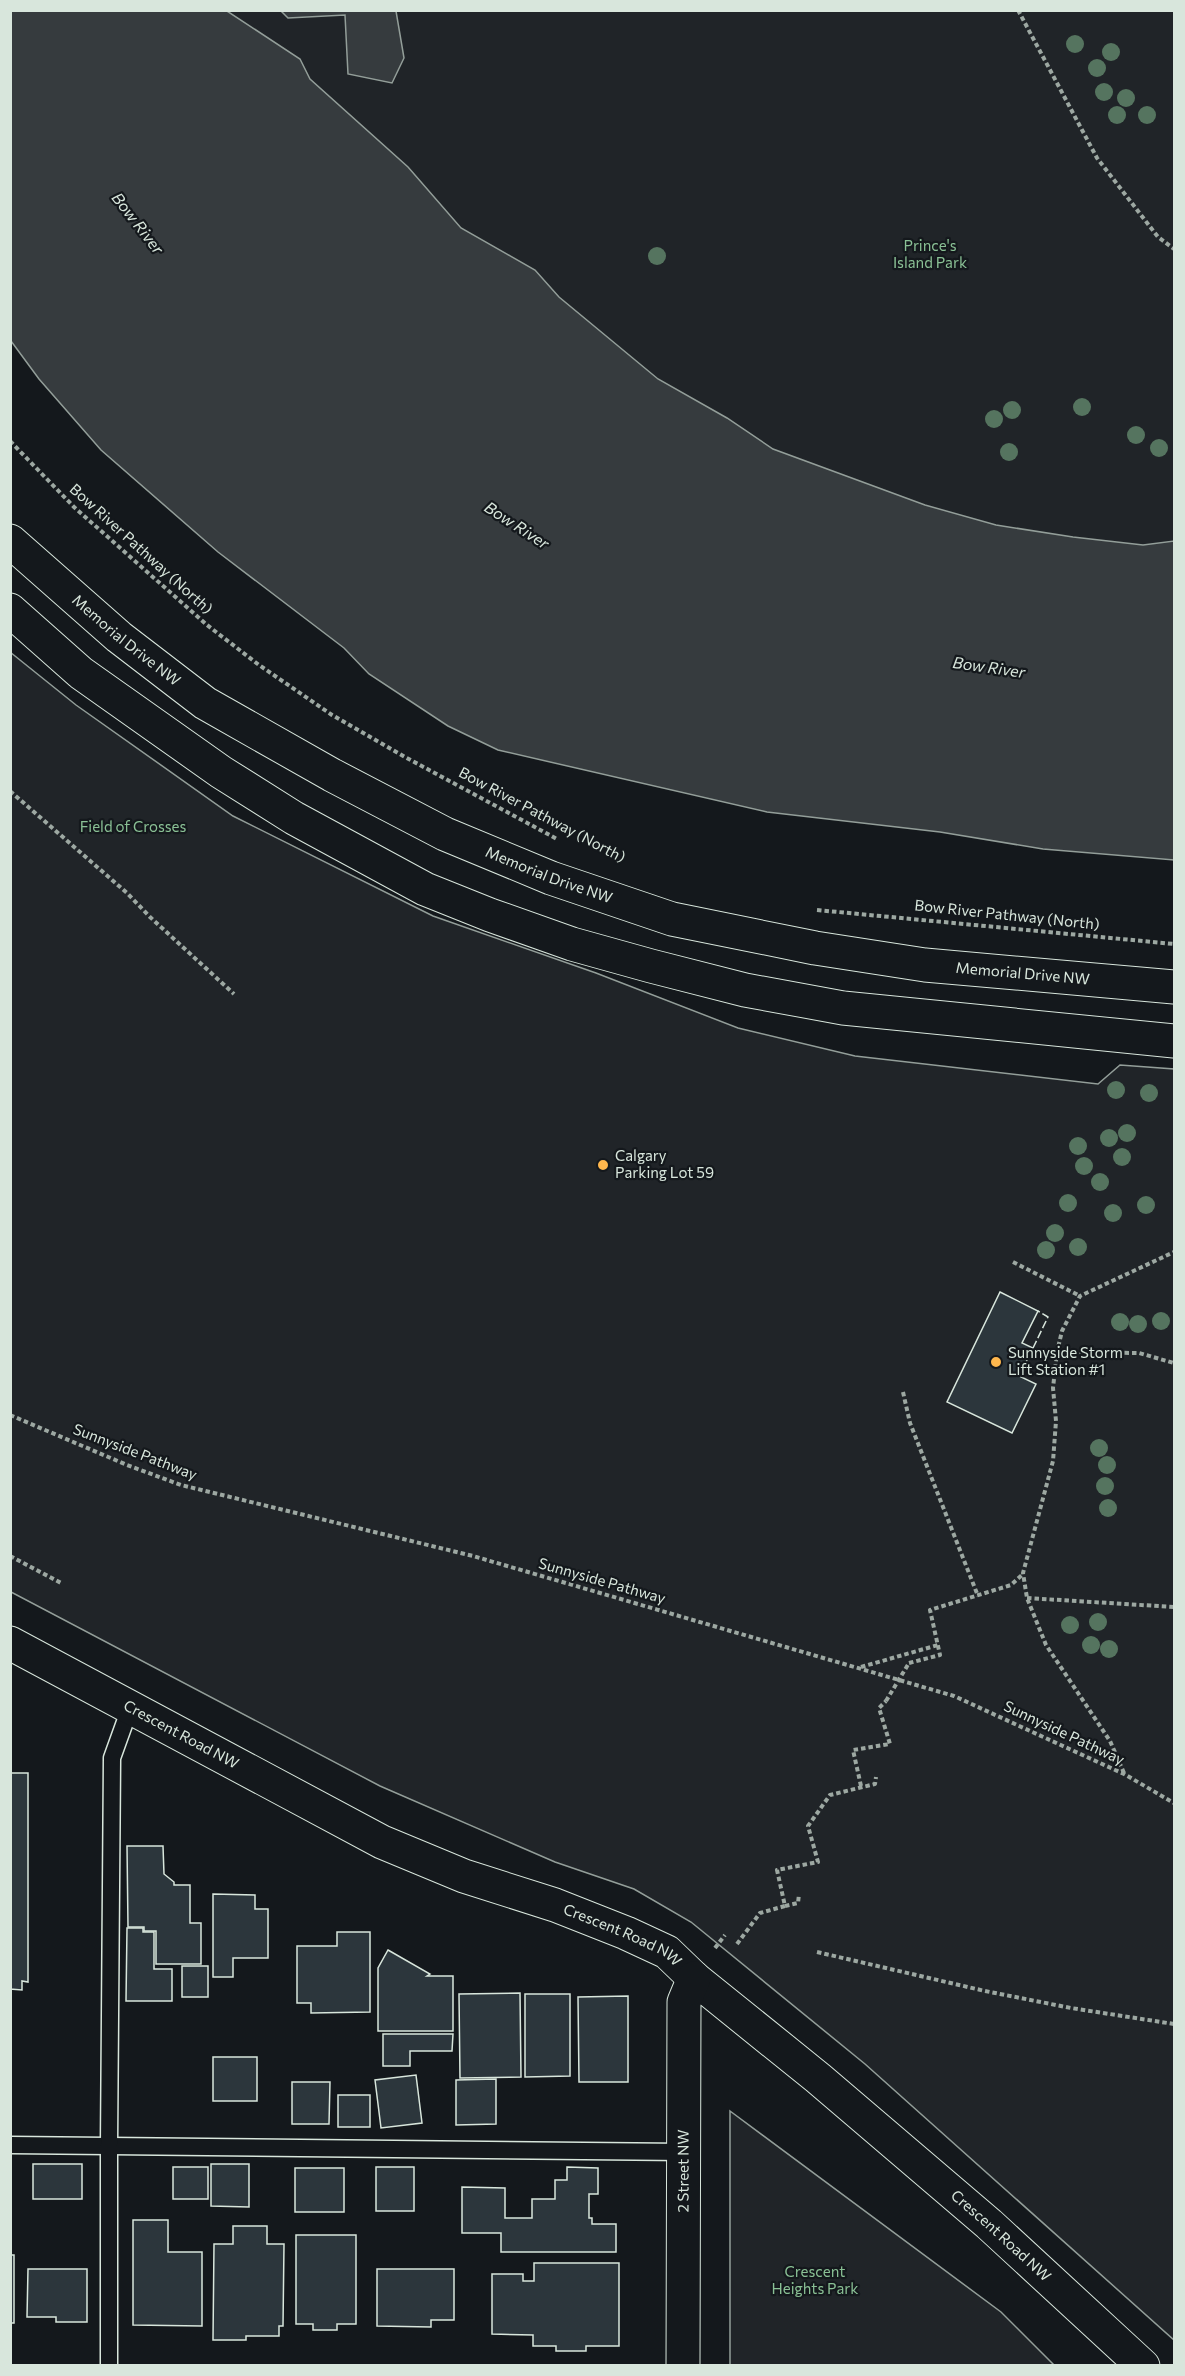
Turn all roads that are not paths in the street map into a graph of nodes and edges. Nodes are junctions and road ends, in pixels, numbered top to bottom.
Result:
1 (10, 540) edge
2 (10, 610) edge
3 (1174, 987) edge
4 (1174, 1041) edge
5 (10, 1643) edge
6 (130, 1708) junction
7 (702, 1966) junction
8 (10, 2145) edge
9 (109, 2146) junction
10 (685, 2152) junction
11 (109, 2366) edge
12 (684, 2366) edge
13 (1143, 2366) edge

1 - 3 main road, Memorial Drive NW
2 - 4 main road
5 - 6 main road, Crescent Road NW
6 - 7 main road, Crescent Road NW
6 - 9 lane
7 - 10 main road, 2 Street NW
7 - 13 main road, Crescent Road NW
8 - 9 lane
9 - 10 lane
9 - 11 lane
10 - 12 main road, 2 Street NW

